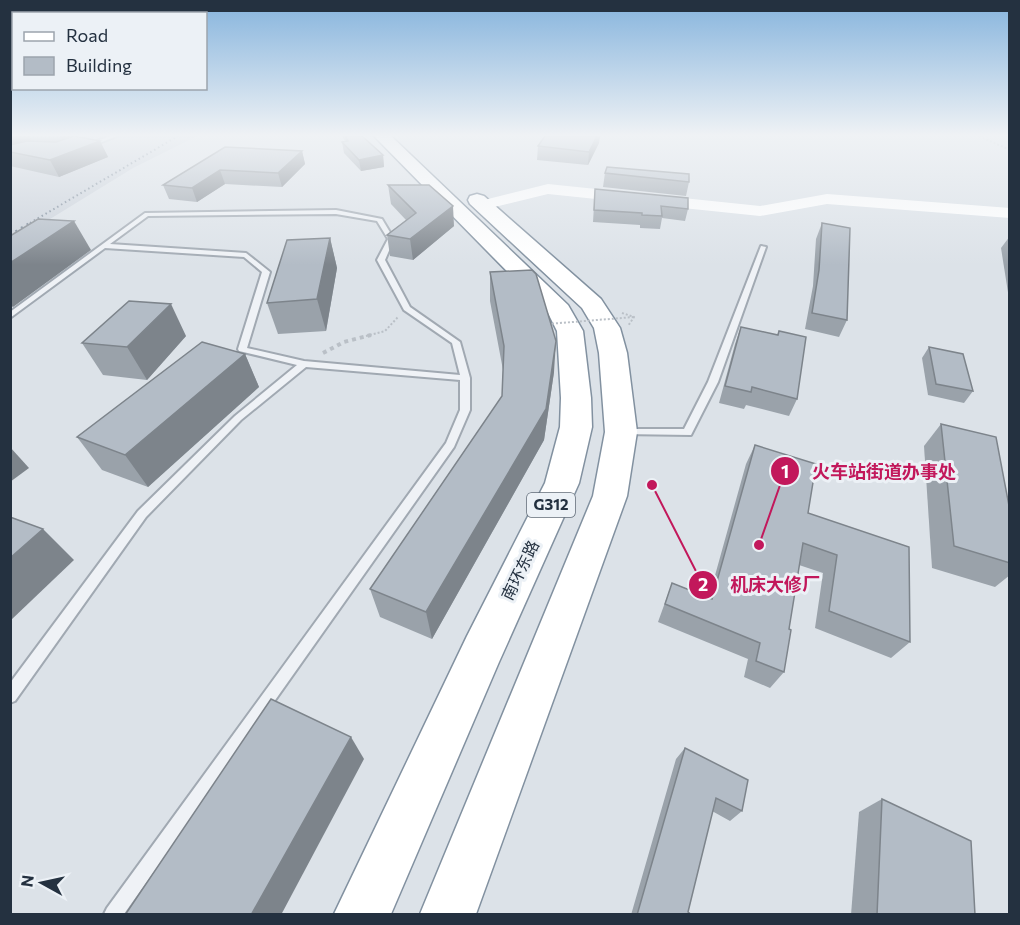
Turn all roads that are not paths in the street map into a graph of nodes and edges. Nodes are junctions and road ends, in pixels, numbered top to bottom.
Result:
1 (426, 179) edge
2 (455, 179) edge
3 (483, 204) junction
4 (1010, 213) edge
5 (104, 246) junction
6 (763, 247) dead end
7 (10, 316) edge
8 (304, 364) junction
9 (465, 378) junction
10 (621, 432) junction
11 (10, 696) edge
12 (113, 915) edge
13 (362, 915) edge
14 (448, 915) edge

1 - 13 highway, 南环东路 / G312
2 - 3 highway, G312
3 - 4 street
3 - 10 highway, G312
5 - 7 lane
5 - 8 lane
5 - 9 lane
6 - 10 lane
8 - 9 lane
8 - 11 lane
9 - 12 lane
10 - 14 highway, G312

